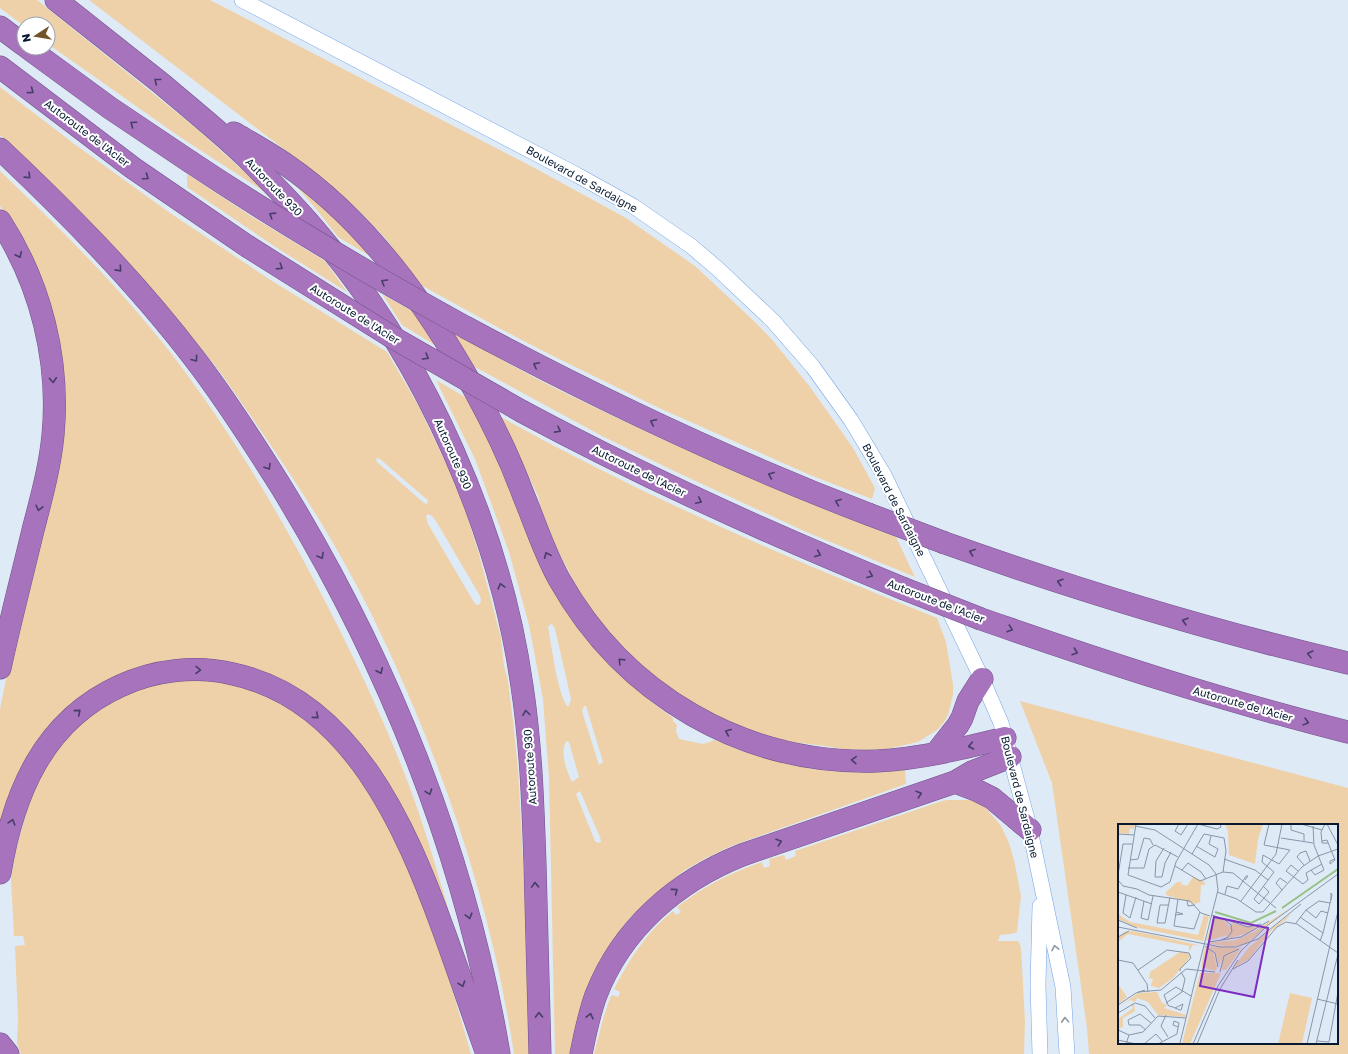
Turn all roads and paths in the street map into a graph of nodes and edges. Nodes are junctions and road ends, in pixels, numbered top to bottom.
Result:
1 (56, 0) edge
2 (242, 0) edge
3 (0, 27) edge
4 (16, 39) edge
5 (39, 56) edge
6 (0, 67) edge
7 (188, 106) junction
8 (0, 149) edge
9 (0, 221) edge
10 (1348, 664) edge
11 (0, 668) edge
12 (982, 679) junction
13 (1348, 732) edge
14 (1008, 747) junction
15 (936, 753) junction
16 (955, 782) junction
17 (1030, 830) junction
18 (0, 873) edge
19 (1040, 879) junction
20 (0, 1044) edge
21 (8, 1054) edge
22 (487, 1054) edge
23 (499, 1054) edge
24 (540, 1054) edge
25 (581, 1054) edge
26 (1040, 1054) edge
27 (1067, 1054) edge

7 -> 1 highway, Autoroute 930
2 - 12 street, Boulevard de Sardaigne
3 - 4 highway
10 -> 5 highway, bridge
6 -> 13 highway, Autoroute de l'Acier, bridge
15 -> 7 highway
24 -> 7 highway, Autoroute 930
8 -> 23 highway
9 -> 11 highway
12 - 14 street, Boulevard de Sardaigne
12 - 15 highway
14 -> 15 highway
14 - 16 highway
14 - 17 street, Boulevard de Sardaigne
16 - 17 highway
25 -> 16 highway
17 - 19 street, Boulevard de Sardaigne
18 -> 22 highway
19 - 26 street, Boulevard de Sardaigne
27 -> 19 street, Boulevard de Sardaigne
20 - 21 highway

